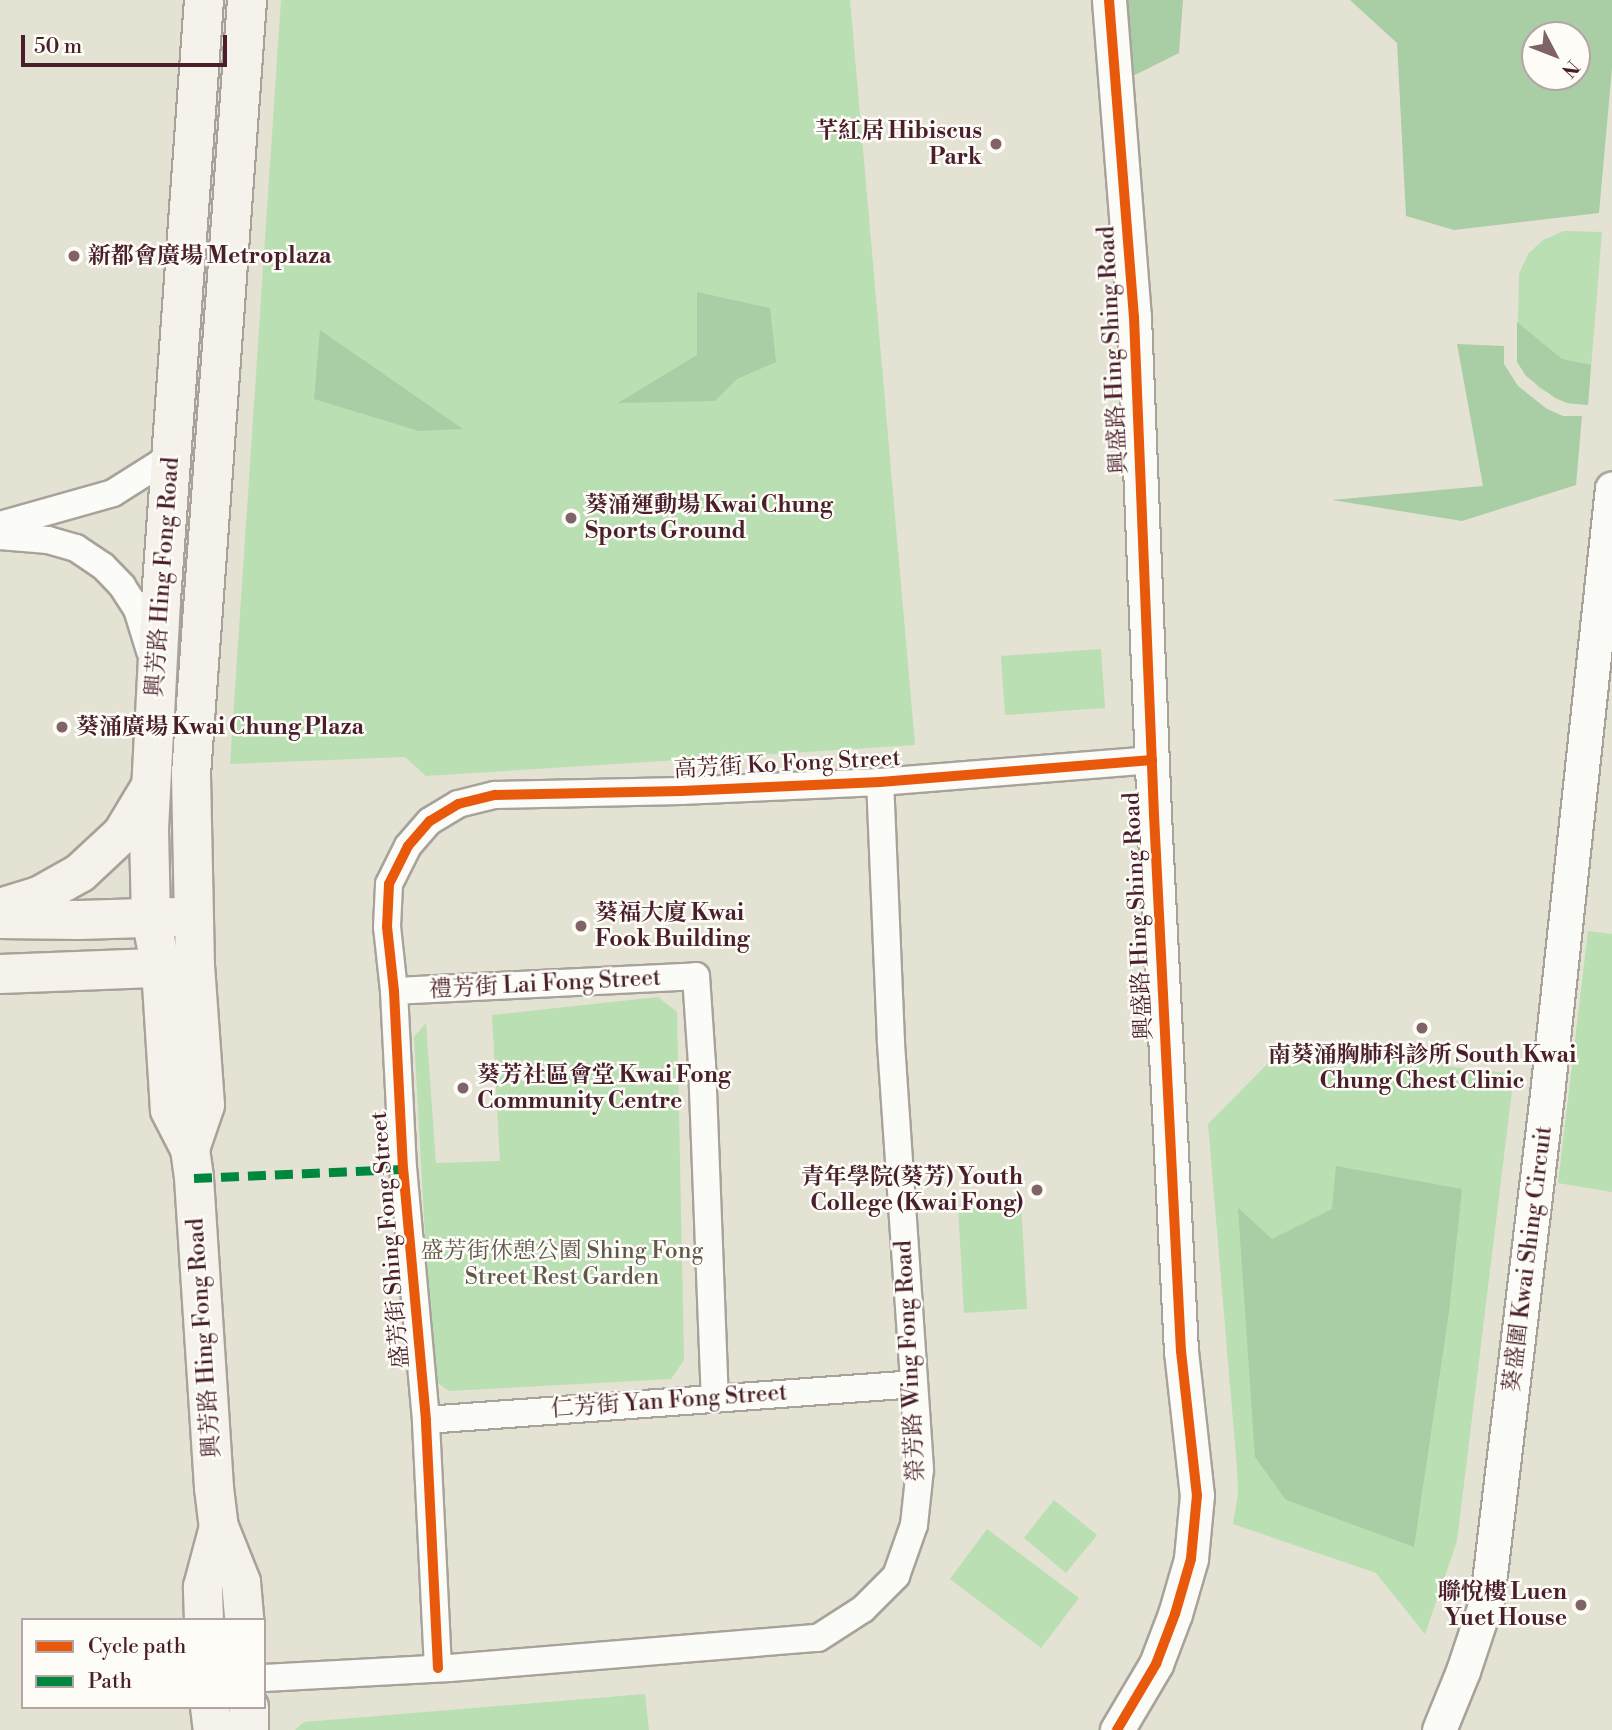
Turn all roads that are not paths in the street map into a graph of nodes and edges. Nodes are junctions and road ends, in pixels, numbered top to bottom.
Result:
1 (204, 0) edge
2 (247, 0) edge
3 (1109, 0) edge
4 (170, 457) junction
5 (1612, 488) edge
6 (0, 525) edge
7 (0, 536) edge
8 (155, 702) junction
9 (1152, 760) junction
10 (880, 782) junction
11 (151, 786) junction
12 (430, 821) joint
13 (0, 908) edge
14 (193, 916) junction
15 (151, 918) junction
16 (0, 919) edge
17 (178, 967) junction
18 (0, 974) edge
19 (394, 991) junction
20 (913, 1384) junction
21 (715, 1398) junction
22 (426, 1420) junction
23 (219, 1527) junction
24 (204, 1618) edge
25 (244, 1618) edge
26 (438, 1668) junction
27 (266, 1678) edge
28 (210, 1709) edge
29 (249, 1709) edge
30 (213, 1730) edge
31 (249, 1730) edge
32 (1117, 1730) edge
33 (1439, 1730) edge

1 - 4 main road, 興芳路 Hing Fong Road
2 - 14 main road, 興芳路 Hing Fong Road
3 - 9 street, 興盛路 Hing Shing Road
4 - 6 street
4 - 8 main road, 興芳路 Hing Fong Road
5 - 33 street, 葵盛圍 Kwai Shing Circuit
7 - 8 street
8 - 11 main road, 興芳路 Hing Fong Road
9 - 10 street, 高芳街 Ko Fong Street
9 - 32 street, 興盛路 Hing Shing Road
10 - 12 street, 高芳街 Ko Fong Street
10 - 20 street, 榮芳路 Wing Fong Road
11 - 13 main road
11 - 15 main road, 興芳路 Hing Fong Road
12 - 19 street, 盛芳街 Shing Fong Street
14 - 15 main road
14 - 17 main road, 興芳路 Hing Fong Road
15 - 16 main road
15 - 17 main road, 興芳路 Hing Fong Road
17 - 18 main road
17 - 23 main road, 興芳路 Hing Fong Road
19 - 21 street, 禮芳街 Lai Fong Street
19 - 22 street, 盛芳街 Shing Fong Street
20 - 21 street, 仁芳街 Yan Fong Street
20 - 26 street, 榮芳路 Wing Fong Road
21 - 22 street, 仁芳街 Yan Fong Street
22 - 26 street, 盛芳街 Shing Fong Street
23 - 24 main road, 興芳路 Hing Fong Road
23 - 25 main road, 興芳路 Hing Fong Road
26 - 27 street, 榮芳路 Wing Fong Road
28 - 30 main road
29 - 31 main road

